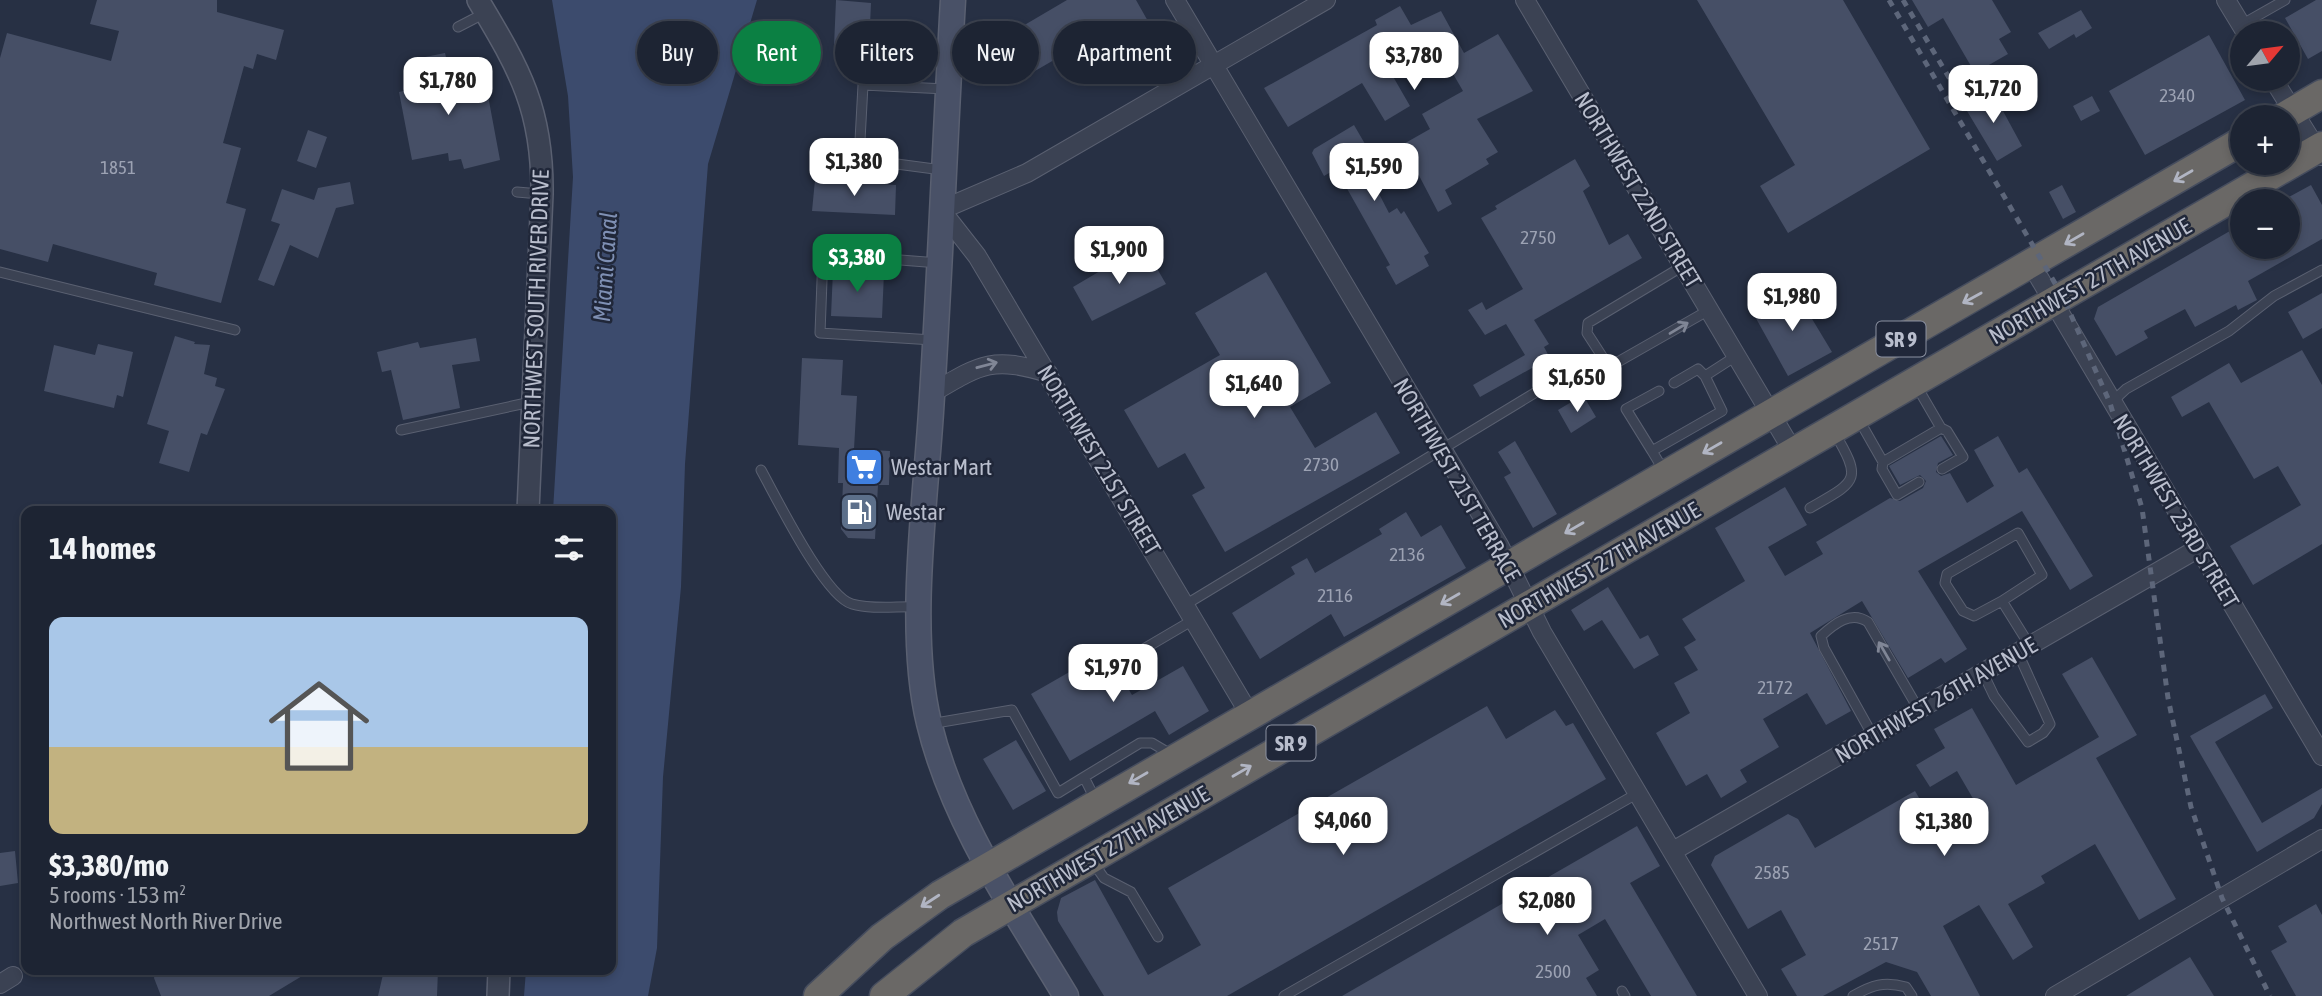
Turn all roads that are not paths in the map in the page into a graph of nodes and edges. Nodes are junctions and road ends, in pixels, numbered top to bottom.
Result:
1 (953, 0) edge
2 (1175, 0) edge
3 (1326, 0) edge
4 (1525, 0) edge
5 (2226, 0) edge
6 (2285, 0) edge
7 (482, 6) edge
8 (2238, 21) edge
9 (2255, 21) edge
10 (458, 27) dead end
11 (1214, 65) junction
12 (948, 89) junction
13 (2322, 94) edge
14 (2300, 108) edge
15 (2300, 128) edge
16 (2230, 148) edge
17 (2320, 150) edge
18 (944, 170) junction
19 (517, 192) dead end
20 (542, 194) junction
21 (941, 210) junction
22 (939, 263) junction
23 (2031, 264) junction
24 (1683, 266) junction
25 (2322, 270) edge
26 (0, 272) edge
27 (2054, 303) junction
28 (1709, 309) junction
29 (235, 330) dead end
30 (935, 340) junction
31 (1737, 356) junction
32 (1048, 373) junction
33 (1705, 376) junction
34 (1556, 380) dead end
35 (1674, 383) dead end
36 (1915, 383) junction
37 (1659, 391) dead end
38 (932, 393) junction
39 (533, 402) junction
40 (2110, 403) junction
41 (1771, 414) junction
42 (1845, 423) junction
43 (1941, 428) junction
44 (401, 430) dead end
45 (1441, 448) junction
46 (1794, 453) junction
47 (1883, 462) junction
48 (1659, 463) junction
49 (1946, 464) dead end
50 (761, 470) dead end
51 (1912, 483) dead end
52 (528, 506) edge
53 (1811, 508) dead end
54 (2199, 548) junction
55 (1509, 565) junction
56 (2002, 601) junction
57 (1528, 606) junction
58 (920, 607) junction
59 (1189, 613) junction
60 (2024, 649) junction
61 (1130, 657) dead end
62 (1983, 673) junction
63 (1919, 710) junction
64 (1250, 715) junction
65 (929, 725) junction
66 (1873, 736) junction
67 (2322, 756) edge
68 (1175, 757) junction
69 (1084, 777) junction
70 (1638, 793) junction
71 (1097, 802) junction
72 (2322, 839) edge
73 (1673, 851) junction
74 (1091, 859) junction
75 (989, 866) junction
76 (1012, 905) junction
77 (1158, 937) dead end
78 (499, 975) edge
79 (498, 996) edge
80 (818, 996) edge
81 (884, 996) edge
82 (1066, 996) edge
83 (1284, 996) edge
84 (1758, 996) edge
85 (1853, 996) edge
86 (1912, 996) edge
87 (2055, 996) edge

1 - 12 main road
2 - 11 street, NORTHWEST 21ST TERRACE
3 - 11 street
4 - 24 street, NORTHWEST 22ND STREET
5 - 8 street
6 - 9 lane
7 - 10 lane
7 - 20 street, NORTHWEST SOUTH RIVER DRIVE
11 - 21 street
11 - 45 street, NORTHWEST 21ST TERRACE
12 - 18 main road
12 - 18 lane
13 - 14 highway
15 - 17 street
16 -> 23 highway, NORTHWEST 27TH AVENUE / SR 9
17 - 27 highway, NORTHWEST 27TH AVENUE / SR 9
18 - 21 main road
19 - 20 lane
20 - 39 street, NORTHWEST SOUTH RIVER DRIVE
21 - 22 main road
21 - 32 street, NORTHWEST 21ST STREET
22 - 30 main road
22 - 30 lane
23 - 27 street, NORTHWEST 23RD STREET
23 -> 41 highway, NORTHWEST 27TH AVENUE / SR 9
24 - 28 street, NORTHWEST 22ND STREET
24 -> 28 lane
25 - 40 lane
26 - 29 lane
27 - 36 highway, NORTHWEST 27TH AVENUE / SR 9
27 - 40 street, NORTHWEST 23RD STREET
28 - 31 street, NORTHWEST 22ND STREET
30 - 38 main road
31 - 33 lane
31 - 41 street, NORTHWEST 22ND STREET
38 -> 32 street
32 - 59 street, NORTHWEST 21ST STREET
33 - 35 lane
33 - 48 lane
34 - 45 lane
36 - 42 highway, NORTHWEST 27TH AVENUE / SR 9
36 - 43 lane
37 - 48 lane
38 - 58 main road
39 - 44 lane
39 - 52 street, NORTHWEST SOUTH RIVER DRIVE
40 - 54 street, NORTHWEST 23RD STREET
41 - 46 street, NORTHWEST 22ND STREET
41 -> 48 highway, NORTHWEST 27TH AVENUE / SR 9
42 - 46 highway, NORTHWEST 27TH AVENUE / SR 9
42 - 47 lane
42 - 53 lane
43 - 47 lane
43 - 49 lane
45 - 55 street, NORTHWEST 21ST TERRACE
45 - 59 lane
46 - 57 highway, NORTHWEST 27TH AVENUE / SR 9
47 - 51 lane
48 -> 55 highway, NORTHWEST 27TH AVENUE / SR 9
50 - 58 lane
54 - 60 street, NORTHWEST 26TH AVENUE
54 - 67 street, NORTHWEST 23RD STREET
55 - 57 street, NORTHWEST 21ST TERRACE
55 -> 64 highway, NORTHWEST 27TH AVENUE / SR 9
56 - 56 lane
56 - 60 lane
57 - 70 street, NORTHWEST 21ST TERRACE
74 -> 57 highway, NORTHWEST 27TH AVENUE / SR 9
58 - 65 main road
59 - 61 lane
59 - 64 street, NORTHWEST 21ST STREET
60 - 62 street, NORTHWEST 26TH AVENUE
60 - 62 lane
62 - 63 street, NORTHWEST 26TH AVENUE
63 - 66 street, NORTHWEST 26TH AVENUE
63 -> 66 lane
64 - 68 highway, NORTHWEST 27TH AVENUE / SR 9
65 - 69 lane
65 - 75 main road
66 - 73 street, NORTHWEST 26TH AVENUE
68 - 69 lane
68 -> 71 highway, NORTHWEST 27TH AVENUE / SR 9
69 - 71 lane
70 - 73 street, NORTHWEST 21ST TERRACE
70 - 83 lane
71 - 75 highway, NORTHWEST 27TH AVENUE / SR 9
72 - 87 street
73 - 84 street, NORTHWEST 21ST TERRACE
74 - 76 highway, NORTHWEST 27TH AVENUE / SR 9
74 - 77 lane
75 - 76 main road
75 -> 80 highway, NORTHWEST 27TH AVENUE / SR 9
76 - 81 highway, NORTHWEST 27TH AVENUE / SR 9
76 - 82 main road
78 - 79 street
85 - 86 lane

